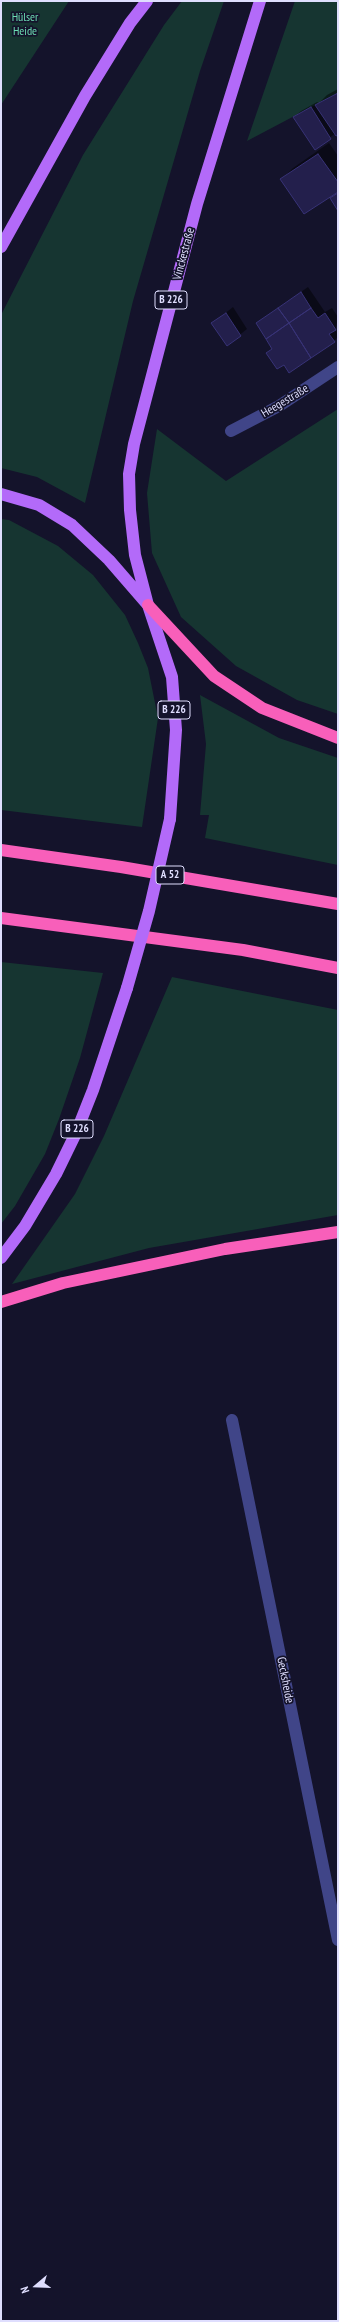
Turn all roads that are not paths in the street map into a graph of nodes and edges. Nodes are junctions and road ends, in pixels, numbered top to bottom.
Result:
1 (147, 1) edge
2 (260, 1) edge
3 (1, 247) edge
4 (338, 367) edge
5 (231, 431) dead end
6 (1, 494) edge
7 (148, 605) junction
8 (338, 738) edge
9 (1, 850) edge
10 (338, 904) edge
11 (1, 918) edge
12 (338, 968) edge
13 (338, 1232) edge
14 (1, 1258) edge
15 (1, 1302) edge
16 (232, 1420) dead end
17 (338, 1940) edge

1 - 3 main road
2 - 7 main road, Vinckestraße / B 226
4 - 5 street, Heegestraße
6 - 7 main road
7 - 8 highway
7 - 14 main road, B 226, bridge
9 - 10 highway, A 52
11 - 12 highway
13 - 15 highway
16 - 17 street, Gecksheide

